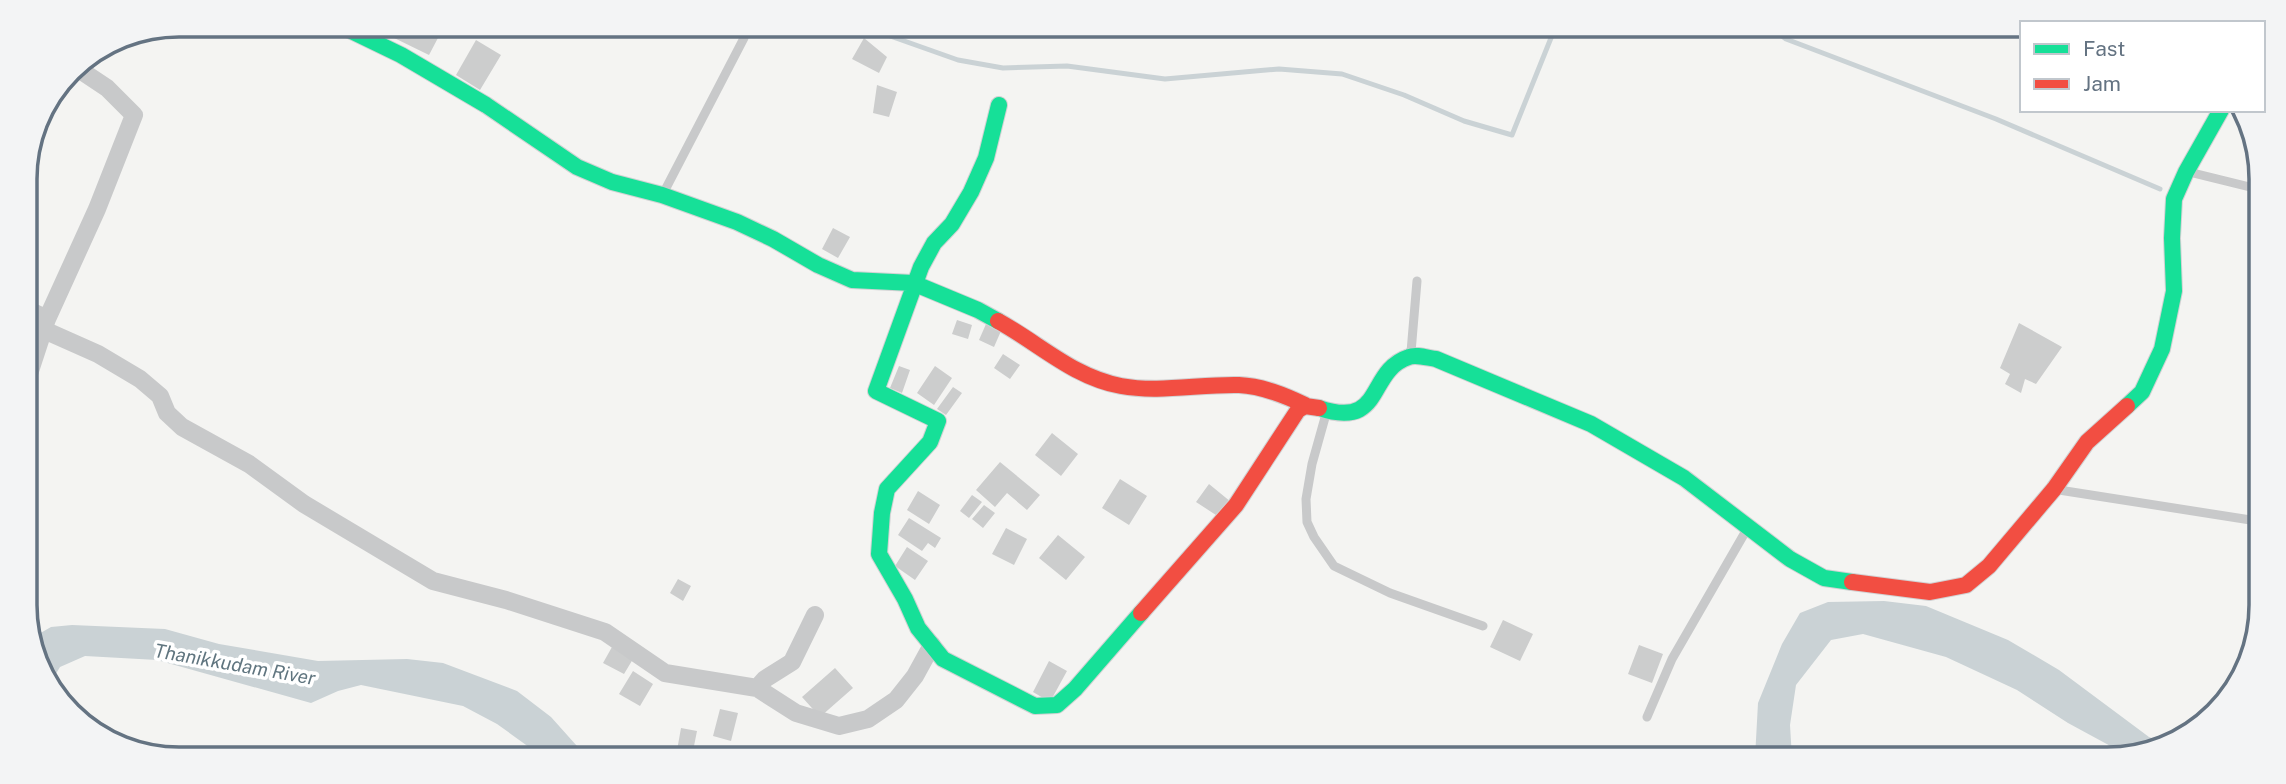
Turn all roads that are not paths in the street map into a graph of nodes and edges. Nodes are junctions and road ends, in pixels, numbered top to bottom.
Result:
1 (364, 37) edge
2 (744, 38) dead end
3 (84, 73) edge
4 (999, 105) dead end
5 (2220, 112) edge
6 (2186, 172) junction
7 (2249, 187) edge
8 (662, 195) junction
9 (1417, 281) dead end
10 (913, 283) junction
11 (37, 317) edge
12 (46, 324) junction
13 (37, 351) edge
14 (1410, 356) junction
15 (1305, 405) junction
16 (1326, 412) junction
17 (2053, 489) junction
18 (2249, 520) edge
19 (1748, 527) junction
20 (815, 615) dead end
21 (1483, 626) dead end
22 (932, 645) junction
23 (757, 688) junction
24 (1647, 717) dead end

1 - 8 street
2 - 8 lane
3 - 12 street
4 - 10 street
5 - 6 street
6 - 7 lane
6 - 17 street
8 - 10 street
9 - 14 lane
10 - 15 street
10 - 22 street
11 - 12 street
12 - 13 street
12 - 23 street
14 - 16 street
14 - 19 street
15 - 16 street
15 - 22 street
16 - 21 lane
17 - 18 lane
17 - 19 street
19 - 24 lane
20 - 23 street
22 - 23 street

